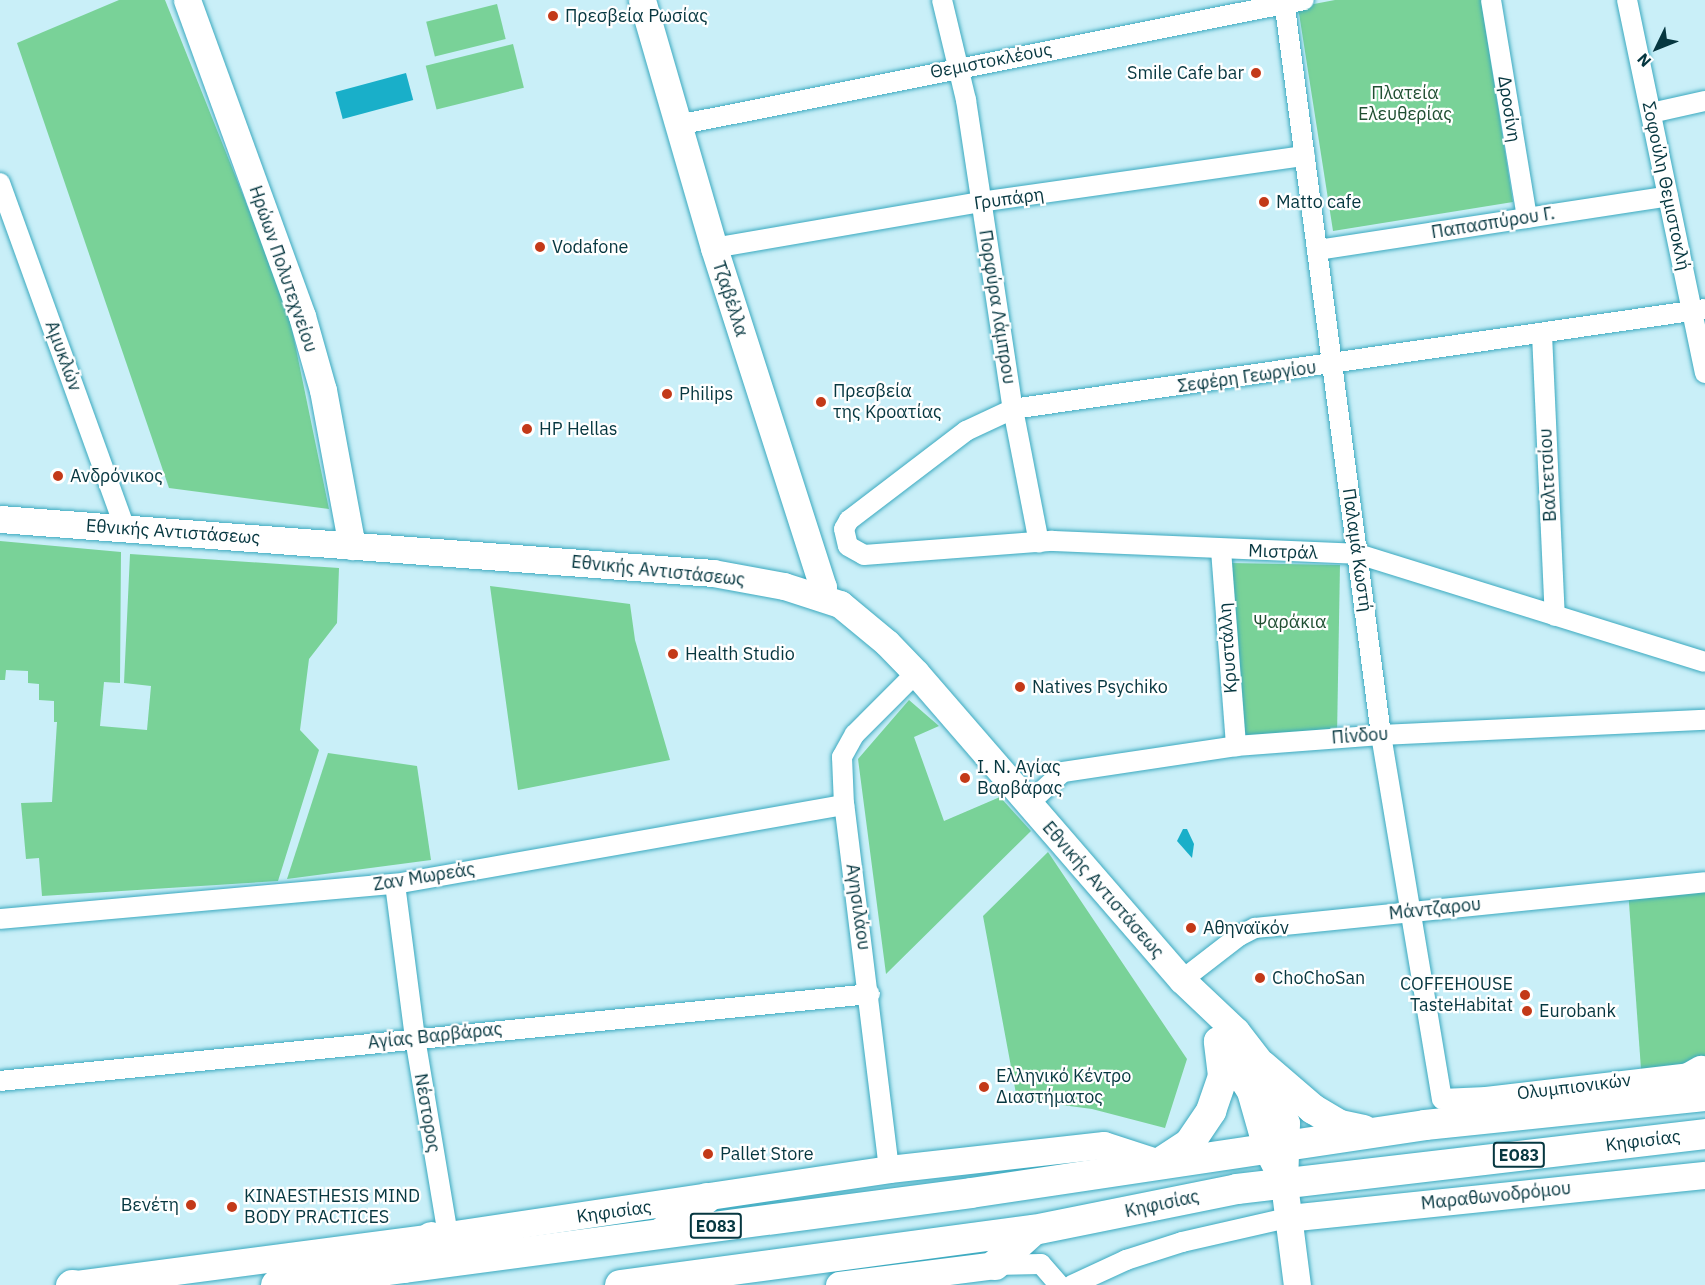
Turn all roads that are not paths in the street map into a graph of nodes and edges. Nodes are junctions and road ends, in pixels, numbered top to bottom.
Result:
1 (187, 0) edge
2 (642, 0) edge
3 (942, 0) edge
4 (1491, 0) edge
5 (1627, 0) edge
6 (1291, 1) edge
7 (959, 67) junction
8 (1705, 101) edge
9 (1651, 113) junction
10 (678, 125) junction
11 (1305, 156) junction
12 (0, 183) edge
13 (1668, 196) junction
14 (980, 202) junction
15 (1527, 218) junction
16 (714, 248) junction
17 (1317, 250) junction
18 (1699, 310) edge
19 (1542, 334) junction
20 (1332, 365) junction
21 (1705, 373) edge
22 (1013, 409) junction
23 (0, 519) edge
24 (125, 529) junction
25 (1039, 543) junction
26 (352, 546) junction
27 (848, 546) joint
28 (1221, 550) junction
29 (1358, 554) junction
30 (821, 595) junction
31 (1555, 616) junction
32 (1705, 662) edge
33 (916, 673) junction
34 (1705, 720) edge
35 (1381, 735) junction
36 (1236, 746) junction
37 (1029, 803) junction
38 (844, 805) junction
39 (1705, 882) edge
40 (395, 884) junction
41 (1412, 911) junction
42 (0, 919) edge
43 (1182, 981) junction
44 (870, 994) junction
45 (415, 1038) junction
46 (1219, 1042) junction
47 (1263, 1066) junction
48 (1704, 1079) edge
49 (0, 1081) edge
50 (1442, 1099) joint
51 (1375, 1132) junction
52 (1705, 1134) edge
53 (1276, 1145) junction
54 (1156, 1162) junction
55 (889, 1169) junction
56 (1705, 1175) edge
57 (1284, 1184) junction
58 (706, 1198) junction
59 (1288, 1218) junction
60 (1034, 1230) junction
61 (662, 1233) junction
62 (439, 1236) junction
63 (995, 1265) junction
64 (404, 1268) junction
65 (71, 1285) edge
66 (276, 1285) edge
67 (620, 1285) edge
68 (839, 1285) edge
69 (1059, 1285) edge
70 (1072, 1285) edge
71 (1297, 1285) edge

1 - 26 street, Ηρώων Πολυτεχνείου
2 - 10 street, Τζαβέλλα
3 - 7 street, Πορφύρα Λάμπρου
4 - 15 street, Δροσίνη
5 - 9 street, Σοφούλη Θεμιστοκλή
6 - 7 street, Θεμιστοκλέους
6 - 11 street, Παλαμά Κωστή
7 - 10 street, Θεμιστοκλέους
7 - 14 street, Πορφύρα Λάμπρου
8 - 9 street
9 - 13 street, Σοφούλη Θεμιστοκλή
10 - 16 street, Τζαβέλλα
11 - 14 street, Γρυπάρη
11 - 17 street, Παλαμά Κωστή
12 - 24 street, Αμυκλών
13 - 15 street, Παπασπύρου Γ.
13 - 18 street, Σοφούλη Θεμιστοκλή
14 - 16 street, Γρυπάρη
14 - 22 street, Πορφύρα Λάμπρου
15 - 17 street, Παπασπύρου Γ.
16 - 30 street, Τζαβέλλα
17 - 20 street, Παλαμά Κωστή
18 - 19 street, Σεφέρη Γεωργίου
18 - 21 street, Σοφούλη Θεμιστοκλή
19 - 20 street, Σεφέρη Γεωργίου
19 - 31 street, Βαλτετσίου
20 - 22 street, Σεφέρη Γεωργίου
20 - 29 street, Παλαμά Κωστή
22 - 25 street, Πορφύρα Λάμπρου
22 - 27 street, Σεφέρη Γεωργίου
23 - 24 street, Εθνικής Αντιστάσεως
24 - 26 street, Εθνικής Αντιστάσεως
25 - 27 street, Μιστράλ
25 - 28 street, Μιστράλ
26 - 30 street, Εθνικής Αντιστάσεως
28 - 29 street, Μιστράλ
28 - 36 street, Κρυστάλλη
29 - 31 street, Μιστράλ
29 - 35 street, Παλαμά Κωστή
30 - 33 street, Εθνικής Αντιστάσεως
31 - 32 street, Μιστράλ
33 - 37 street, Εθνικής Αντιστάσεως
33 - 38 street, Αγησιλάου
34 - 35 street, Πίνδου
35 - 36 street, Πίνδου
35 - 41 street, Παλαμά Κωστή
36 - 37 street, Πίνδου
37 - 43 street, Εθνικής Αντιστάσεως
38 - 40 street, Ζαν Μωρεάς
38 - 44 street, Αγησιλάου
39 - 41 street, Μάντζαρου
40 - 42 street, Ζαν Μωρεάς
40 - 45 street, Νέστορος
41 - 43 street, Μάντζαρου
41 - 50 street, Παλαμά Κωστή
43 - 46 street, Εθνικής Αντιστάσεως
43 - 47 street, Εθνικής Αντιστάσεως
44 - 45 street, Αγίας Βαρβάρας
44 - 55 street, Αγησιλάου
45 - 49 street, Αγίας Βαρβάρας
45 - 62 street, Νέστορος
46 - 53 street, Εθνικής Αντιστάσεως
46 - 54 main road
47 - 51 main road
47 - 53 street, Εθνικής Αντιστάσεως
48 - 50 street, Ολυμπιονικών
48 - 51 main road, Κηφισίας / ΕΟ83
51 - 53 main road, Κηφισίας / ΕΟ83
52 - 57 main road, Κηφισίας / ΕΟ83
53 - 54 main road, Κηφισίας / ΕΟ83
53 - 57 street, Εθνικής Αντιστάσεως
54 - 55 street, Κηφισίας
54 - 61 main road, Κηφισίας / ΕΟ83
55 - 58 street, Κηφισίας
56 - 59 street, Μαραθωνοδρόμου
57 - 59 street, Εθνικής Αντιστάσεως
57 - 60 main road, Κηφισίας / ΕΟ83
58 - 61 main road
58 - 62 street, Κηφισίας
59 - 70 street
59 - 71 street, Εθνικής Αντιστάσεως
60 - 63 main road
60 - 67 main road, Κηφισίας / ΕΟ83
61 - 64 main road, Κηφισίας / ΕΟ83
62 - 64 main road
62 - 65 street, Κηφισίας
63 - 68 street
63 - 69 street
64 - 66 main road, Κηφισίας / ΕΟ83

